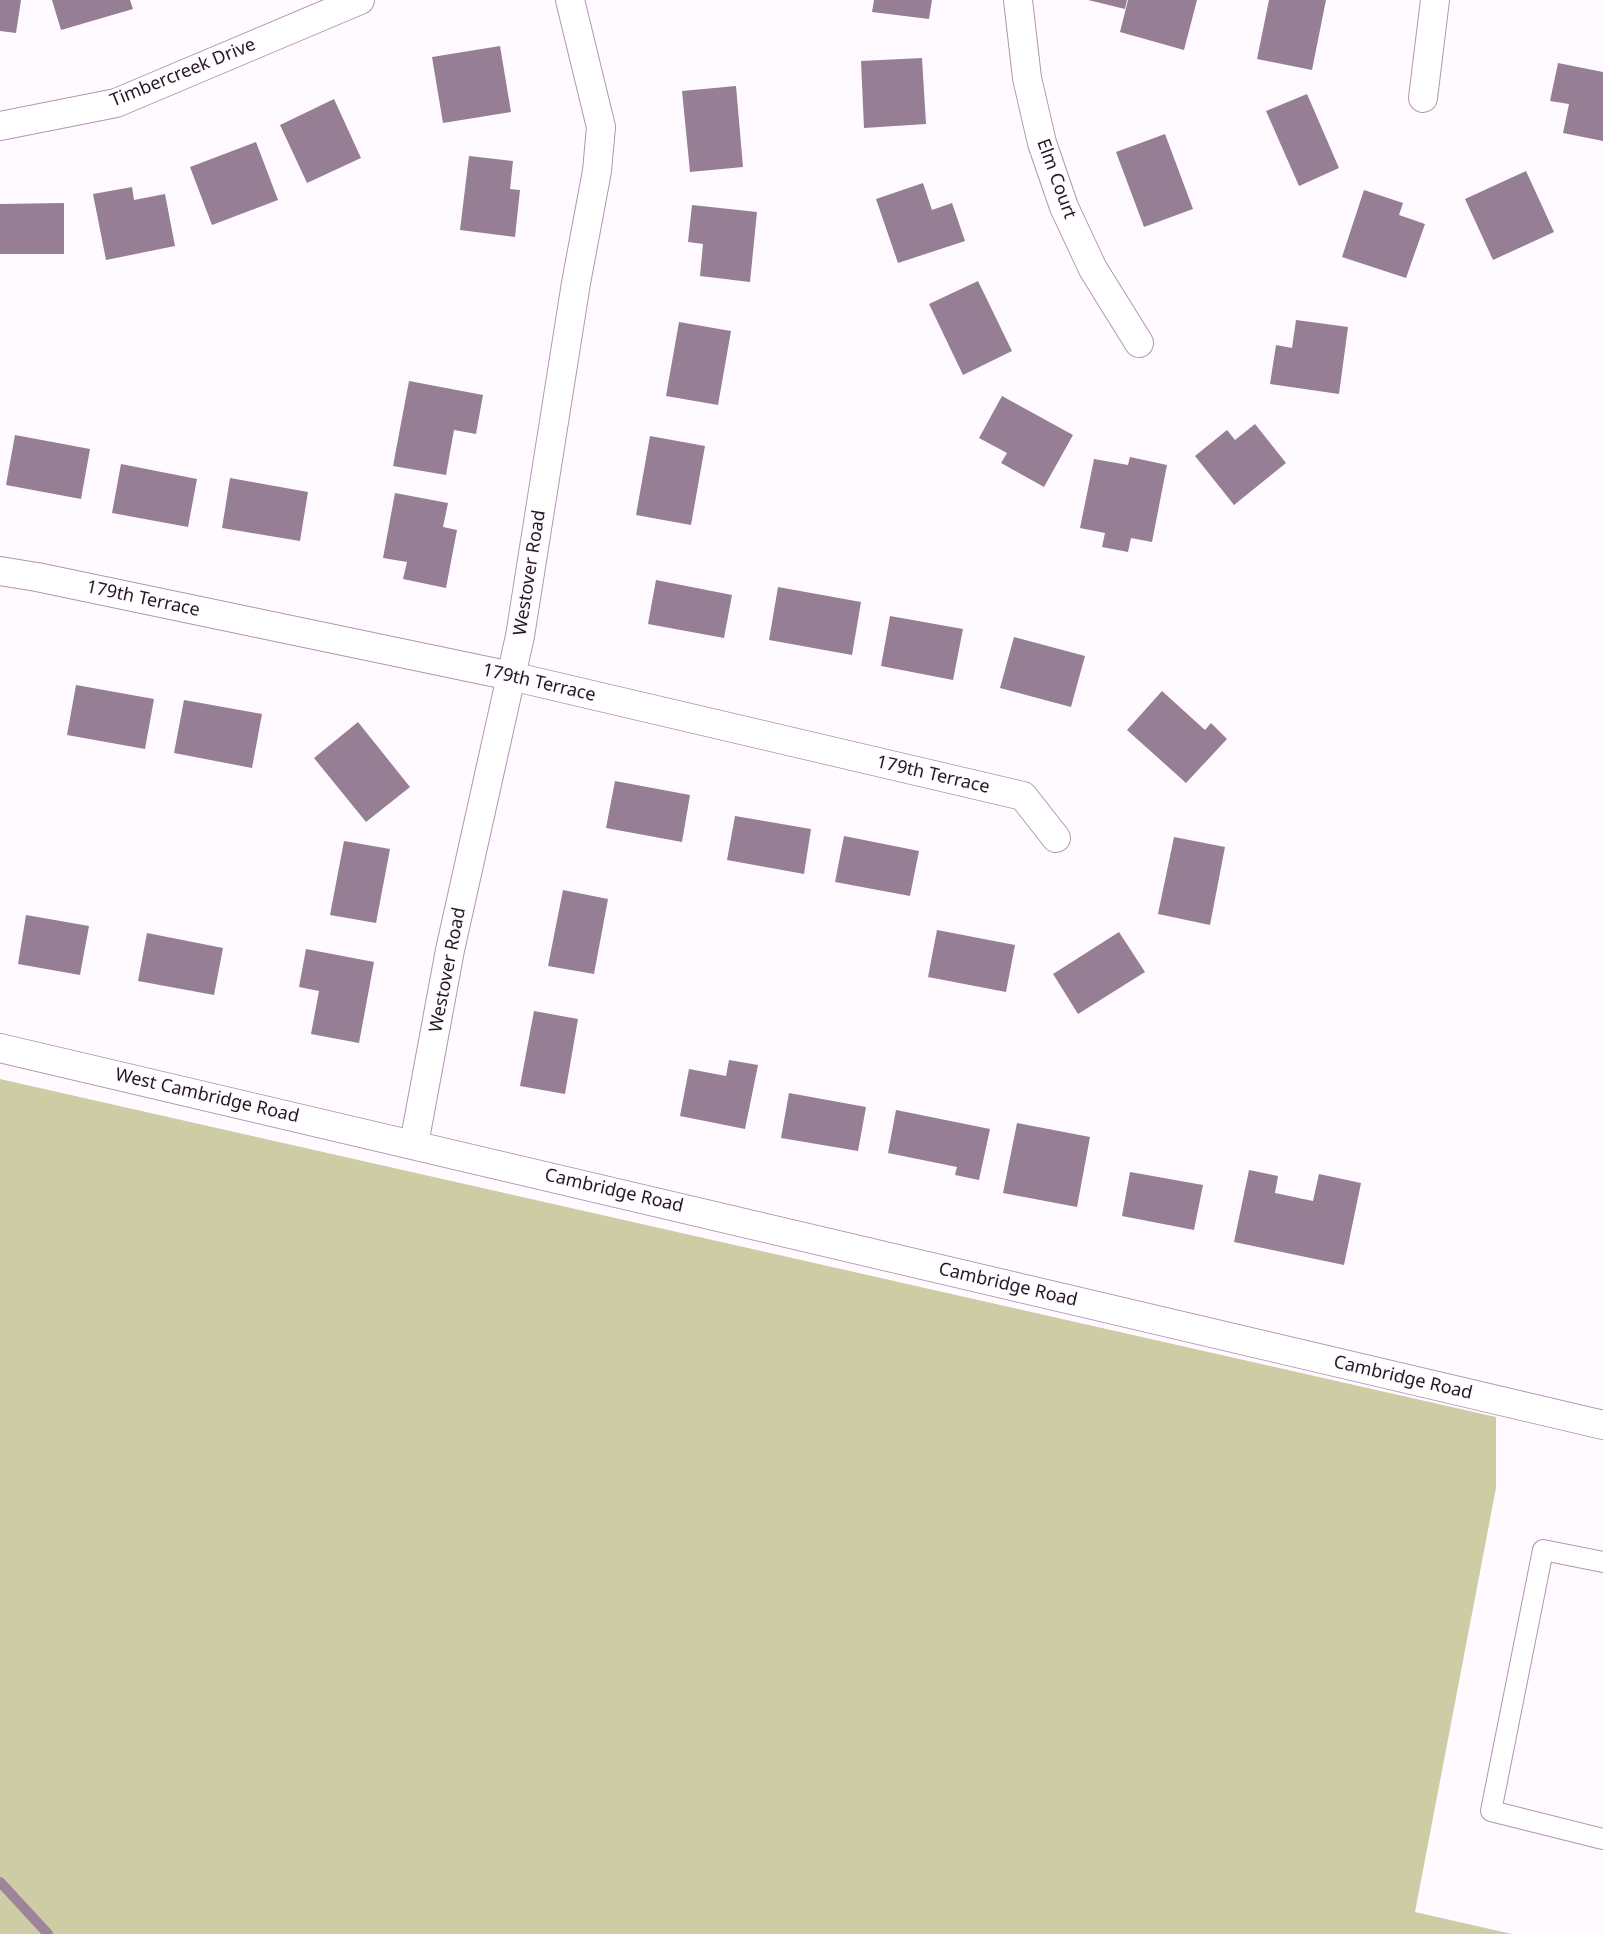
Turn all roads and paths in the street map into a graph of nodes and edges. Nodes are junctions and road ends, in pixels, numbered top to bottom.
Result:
1 (360, 0) edge
2 (570, 0) edge
3 (1018, 0) edge
4 (1435, 0) edge
5 (1423, 98) dead end
6 (0, 126) edge
7 (1139, 343) dead end
8 (0, 571) edge
9 (512, 676) junction
10 (1056, 838) dead end
11 (0, 1048) edge
12 (414, 1144) junction
13 (1603, 1426) edge
14 (1603, 1562) edge
15 (1603, 1839) edge

1 - 6 street, Timbercreek Drive
2 - 9 street, Westover Road
3 - 7 street, Elm Court
4 - 5 street
8 - 9 street, 179th Terrace
9 - 10 street, 179th Terrace
9 - 12 street, Westover Road
11 - 12 street, West Cambridge Road
12 - 13 street, Cambridge Road
14 - 15 lane

